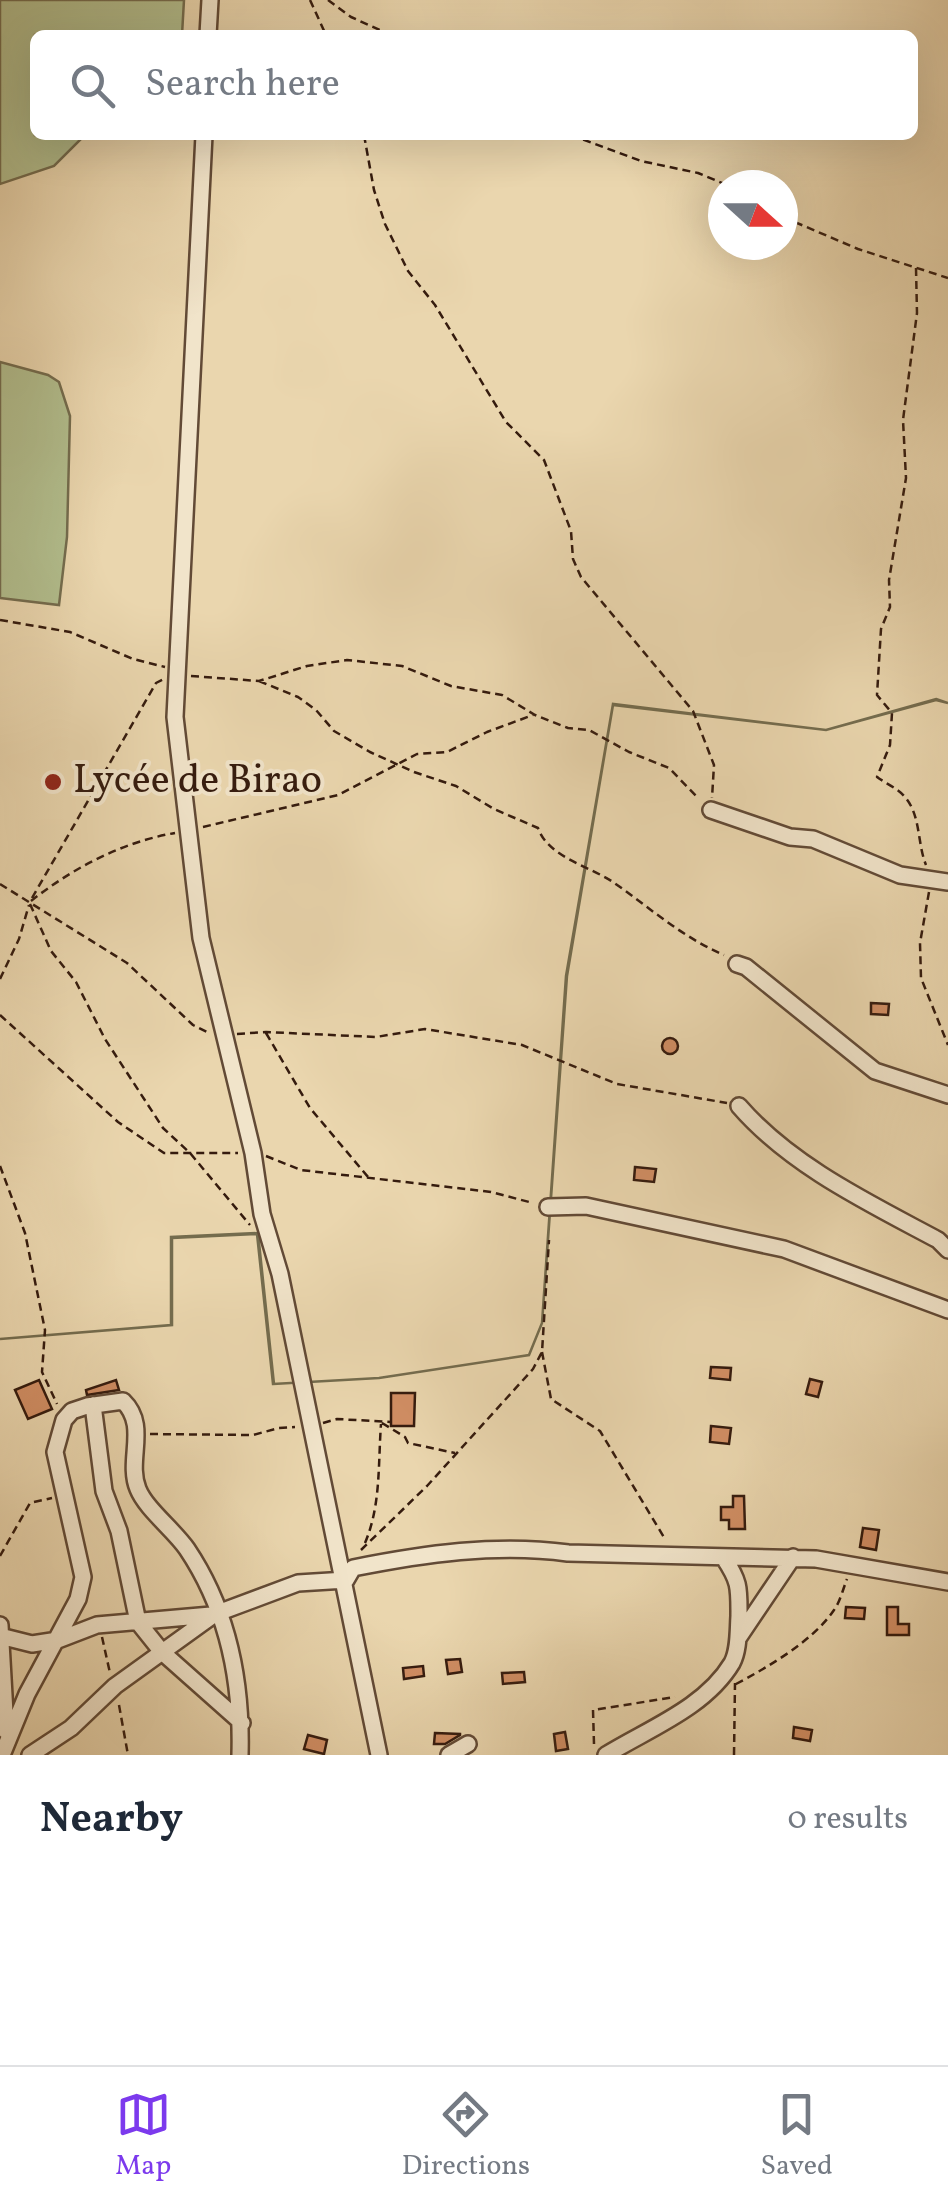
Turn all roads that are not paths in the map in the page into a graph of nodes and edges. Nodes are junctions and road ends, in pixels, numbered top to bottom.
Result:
1 (210, 0) edge
2 (208, 30) edge
3 (204, 140) edge
4 (712, 810) road end
5 (948, 882) edge
6 (738, 964) road end
7 (948, 1095) edge
8 (739, 1106) road end
9 (548, 1207) dead end
10 (948, 1250) edge
11 (948, 1310) edge
12 (93, 1404) junction
13 (724, 1558) junction
14 (793, 1558) junction
15 (344, 1575) junction
16 (948, 1582) edge
17 (217, 1613) junction
18 (138, 1622) junction
19 (1, 1632) edge
20 (58, 1640) junction
21 (738, 1640) junction
22 (162, 1652) junction
23 (242, 1722) junction
24 (468, 1744) dead end
25 (4, 1753) edge
26 (30, 1755) edge
27 (240, 1755) edge
28 (380, 1755) edge
29 (449, 1755) edge
30 (606, 1755) edge

1 - 2 street
3 - 15 street
4 - 5 street
6 - 7 street
8 - 10 street
9 - 11 street
12 - 17 street
12 - 18 street
12 - 20 street
13 - 14 street
13 - 15 street
13 - 21 street
14 - 16 street
14 - 21 street
15 - 17 street
15 - 28 street
17 - 18 street
17 - 22 street
17 - 23 street
18 - 20 street
18 - 22 street
19 - 20 street
19 - 25 street
20 - 25 street
21 - 30 street
22 - 23 street
22 - 26 street
23 - 27 street
24 - 29 street

